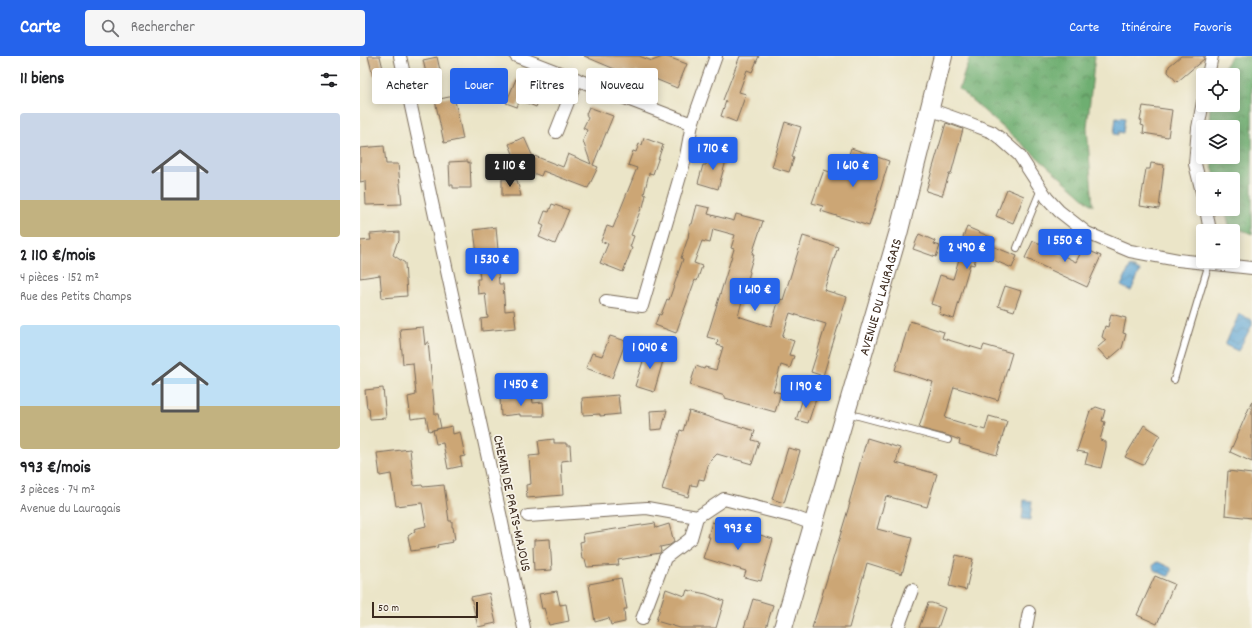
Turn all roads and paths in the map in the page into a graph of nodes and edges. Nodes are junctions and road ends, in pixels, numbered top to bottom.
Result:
1 (400, 56) edge
2 (516, 56) edge
3 (716, 56) edge
4 (943, 56) edge
5 (1212, 56) edge
6 (548, 68) edge
7 (1209, 68) edge
8 (578, 79) edge
9 (567, 104) edge
10 (929, 109) junction
11 (1201, 112) edge
12 (692, 124) junction
13 (556, 132) dead end
14 (1197, 172) edge
15 (1041, 189) junction
16 (1017, 248) dead end
17 (1196, 261) edge
18 (1240, 266) edge
19 (1207, 268) edge
20 (1252, 268) edge
21 (606, 301) dead end
22 (1174, 380) dead end
23 (846, 413) junction
24 (948, 440) dead end
25 (528, 516) dead end
26 (697, 517) junction
27 (813, 524) junction
28 (912, 590) dead end
29 (1029, 612) dead end
30 (642, 619) dead end
31 (524, 628) edge
32 (782, 628) edge
33 (898, 628) edge
34 (1026, 628) edge

1 - 31 street, CHEMIN DE PRATS-MAJOUS
2 - 6 street
3 - 12 street
4 - 10 main road, AVENUE DU LAURAGAIS
5 - 7 street
8 - 12 street
9 - 13 street
10 - 15 street
10 - 23 main road, AVENUE DU LAURAGAIS
11 - 14 street
12 - 21 street
15 - 16 lane
15 - 17 street
18 - 20 street
19 - 22 lane
23 - 24 lane
23 - 27 main road, AVENUE DU LAURAGAIS
25 - 26 street
26 - 27 street
26 - 30 street
27 - 32 main road, AVENUE DU LAURAGAIS
28 - 33 street
29 - 34 street

